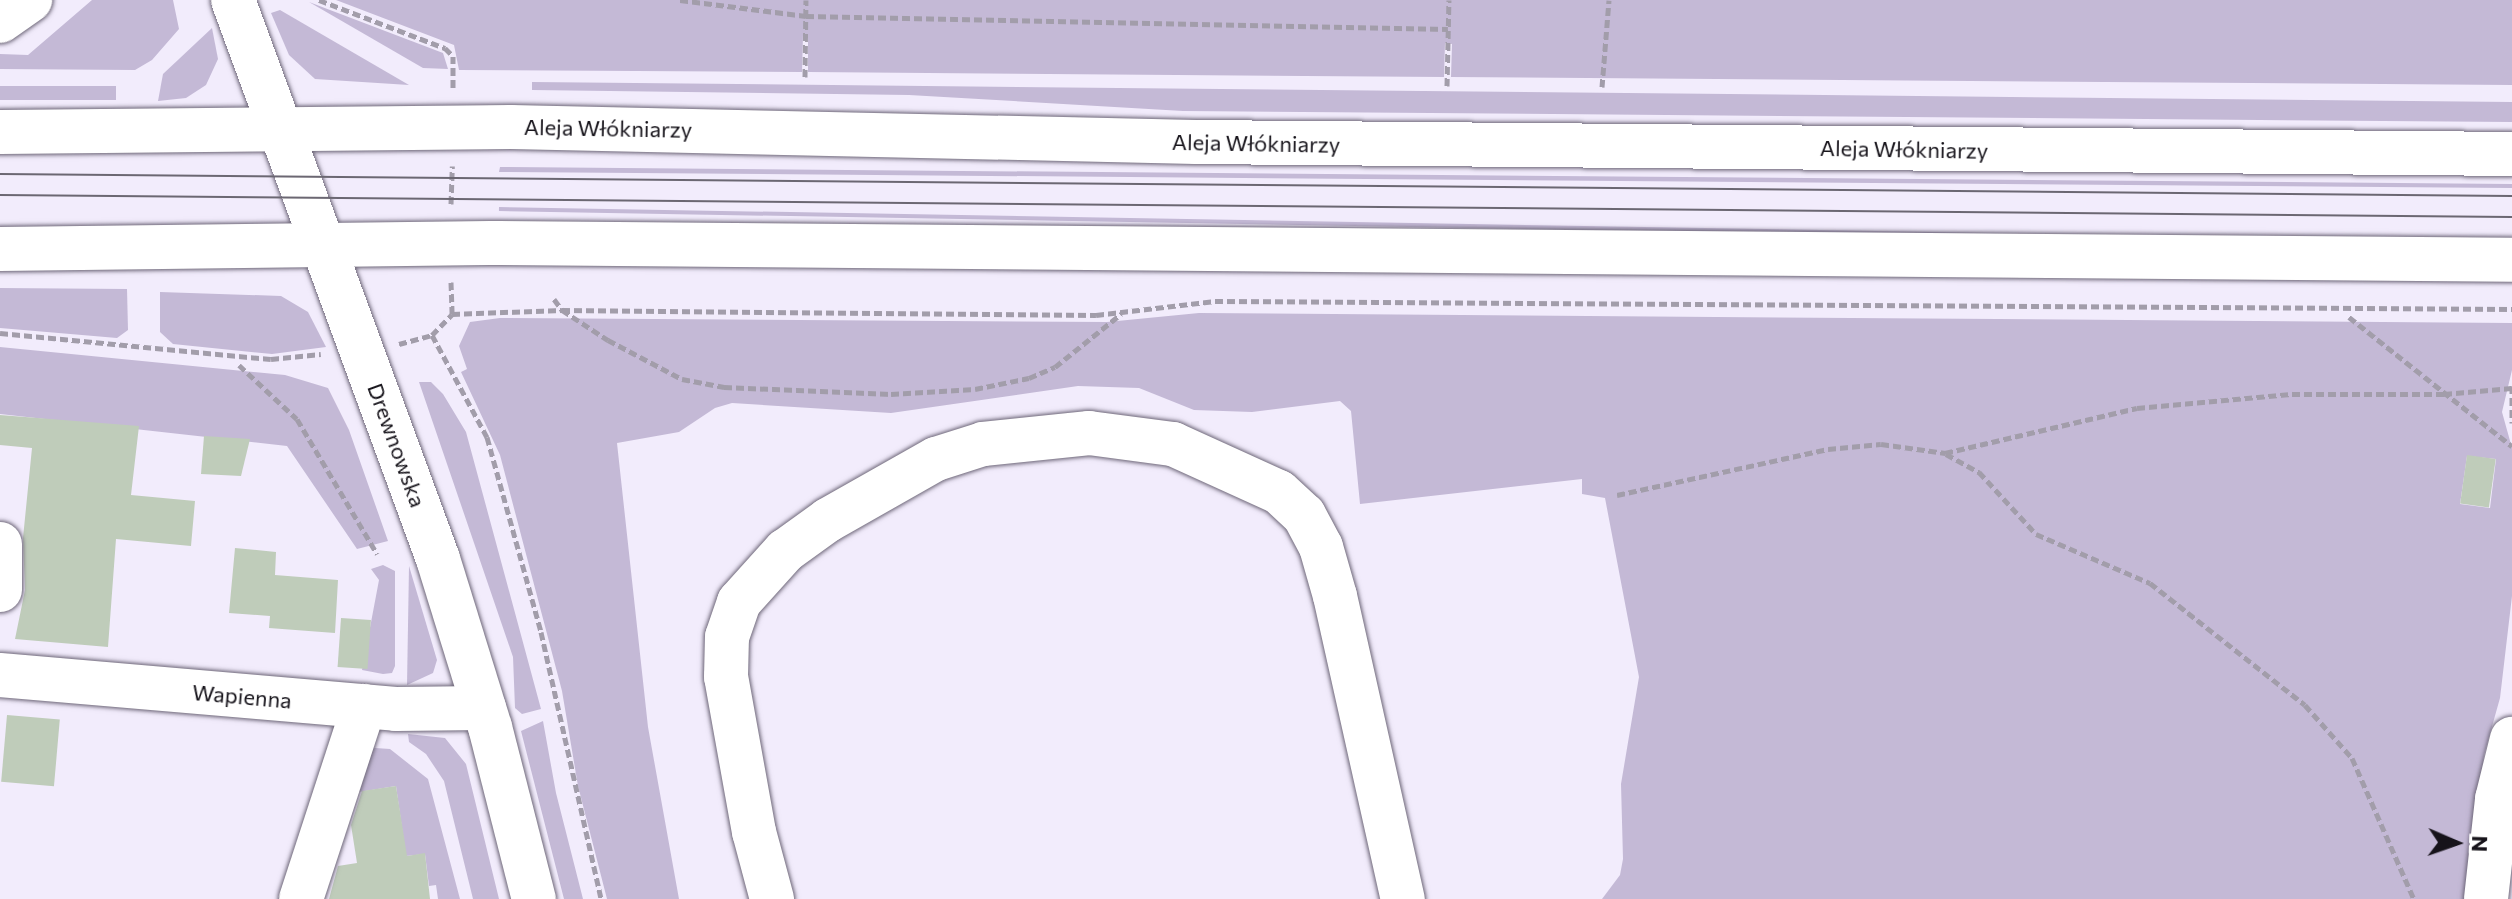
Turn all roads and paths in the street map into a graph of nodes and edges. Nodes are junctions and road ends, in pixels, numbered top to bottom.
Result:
1 (233, 0) edge
2 (319, 0) edge
3 (680, 0) edge
4 (806, 0) edge
5 (1449, 0) edge
6 (1609, 0) edge
7 (806, 16) junction
8 (1448, 29) junction
9 (805, 77) dead end
10 (1447, 86) dead end
11 (1602, 87) dead end
12 (453, 89) dead end
13 (281, 130) junction
14 (0, 132) edge
15 (2512, 154) edge
16 (452, 163) dead end
17 (451, 214) dead end
18 (324, 246) junction
19 (0, 249) edge
20 (2512, 260) edge
21 (451, 292) dead end
22 (554, 299) dead end
23 (2512, 309) edge
24 (562, 310) junction
25 (452, 314) junction
26 (1122, 314) junction
27 (2349, 317) dead end
28 (0, 333) edge
29 (432, 335) junction
30 (410, 342) dead end
31 (332, 352) dead end
32 (239, 365) dead end
33 (2511, 387) edge
34 (2444, 394) junction
35 (2512, 423) edge
36 (2512, 446) edge
37 (1945, 453) junction
38 (1617, 495) dead end
39 (0, 544) edge
40 (377, 554) dead end
41 (0, 590) edge
42 (0, 675) edge
43 (364, 706) junction
44 (484, 708) junction
45 (2512, 739) edge
46 (301, 899) edge
47 (534, 899) edge
48 (601, 899) edge
49 (772, 899) edge
50 (1403, 899) edge
51 (2414, 899) edge
52 (2486, 899) edge

1 - 13 main road, Drewnowska
2 - 12 path
3 - 7 path
4 - 7 path
5 - 8 path
6 - 11 path
7 - 8 path
7 - 9 path
8 - 10 path
13 - 14 main road, Aleja Włókniarzy
13 - 15 main road, Aleja Włókniarzy
13 - 18 main road, Drewnowska
16 - 17 path
18 - 19 main road
18 - 20 main road
18 - 44 main road, Drewnowska
21 - 25 path
22 - 24 path
23 - 26 path
24 - 25 path
24 - 26 path
24 - 26 path
25 - 29 path
27 - 34 path
28 - 31 path
29 - 30 path
29 - 48 path
32 - 40 path
33 - 34 path
33 - 35 path
34 - 36 path
34 - 37 path
37 - 38 path
37 - 51 path
39 - 41 main road
42 - 43 main road, Wapienna
43 - 44 main road, Wapienna
43 - 46 main road
44 - 47 main road, Drewnowska
45 - 52 main road
49 - 50 main road

